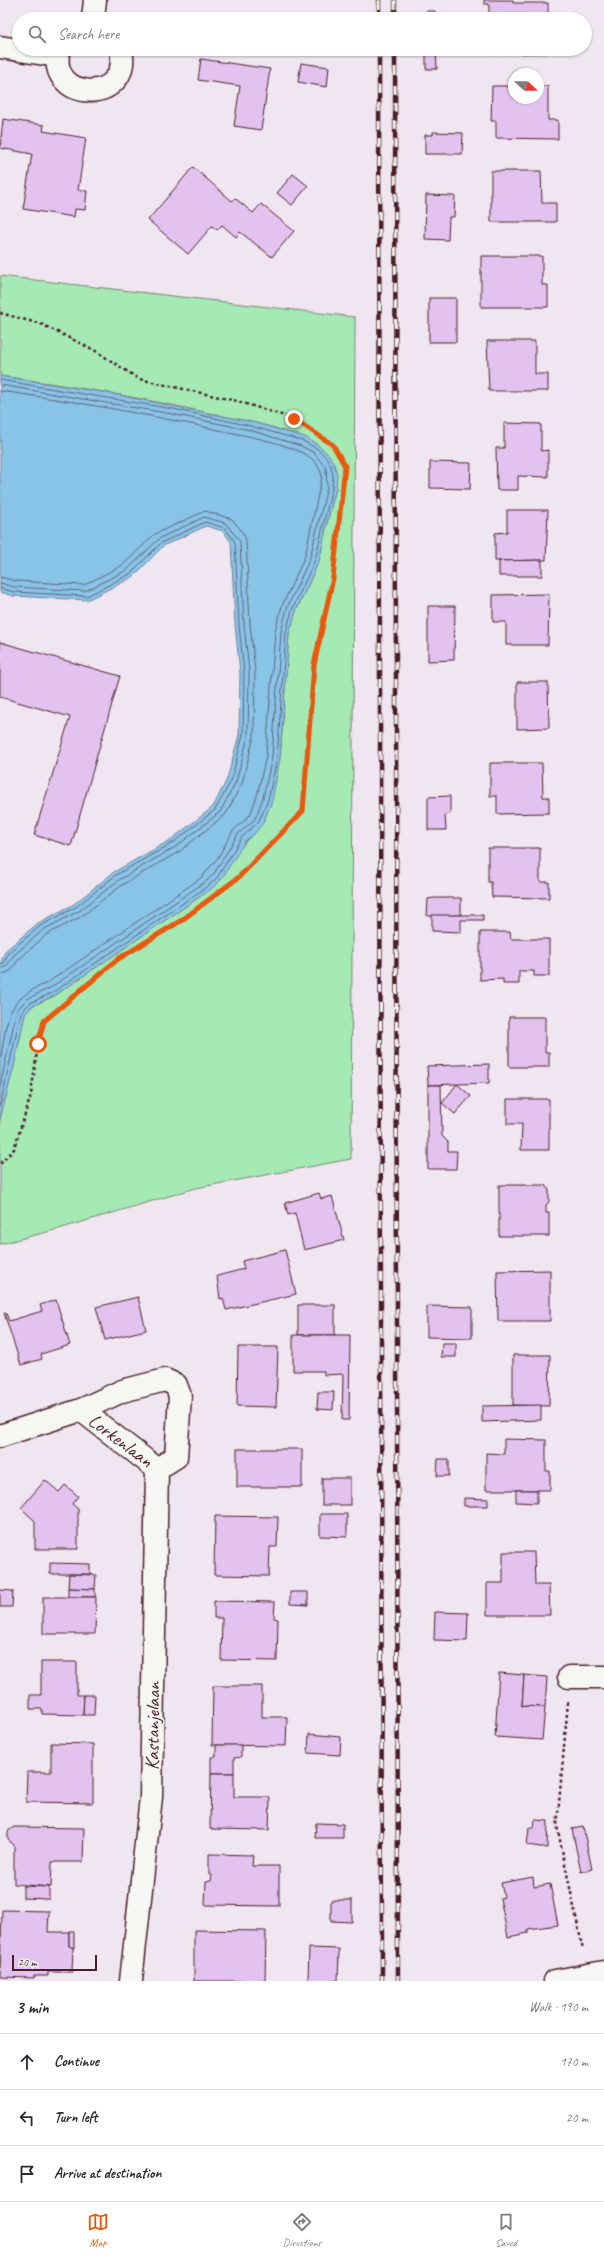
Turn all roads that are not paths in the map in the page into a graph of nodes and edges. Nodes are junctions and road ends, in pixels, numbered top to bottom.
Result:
1 (95, 0) edge
2 (94, 12) edge
3 (0, 47) edge
4 (12, 48) edge
5 (58, 56) edge
6 (122, 56) edge
7 (81, 1410) junction
8 (0, 1436) edge
9 (157, 1469) junction
10 (604, 1676) edge
11 (570, 1677) road end
12 (596, 1973) edge
13 (131, 1981) edge
14 (555, 1981) edge

1 - 2 street
3 - 4 street
5 - 6 street
7 - 8 street, Lorkenlaan
7 - 9 street, Lorkenlaan
7 - 9 street, Lorkenlaan
9 - 13 street, Kastanjelaan
10 - 11 street
12 - 14 street

